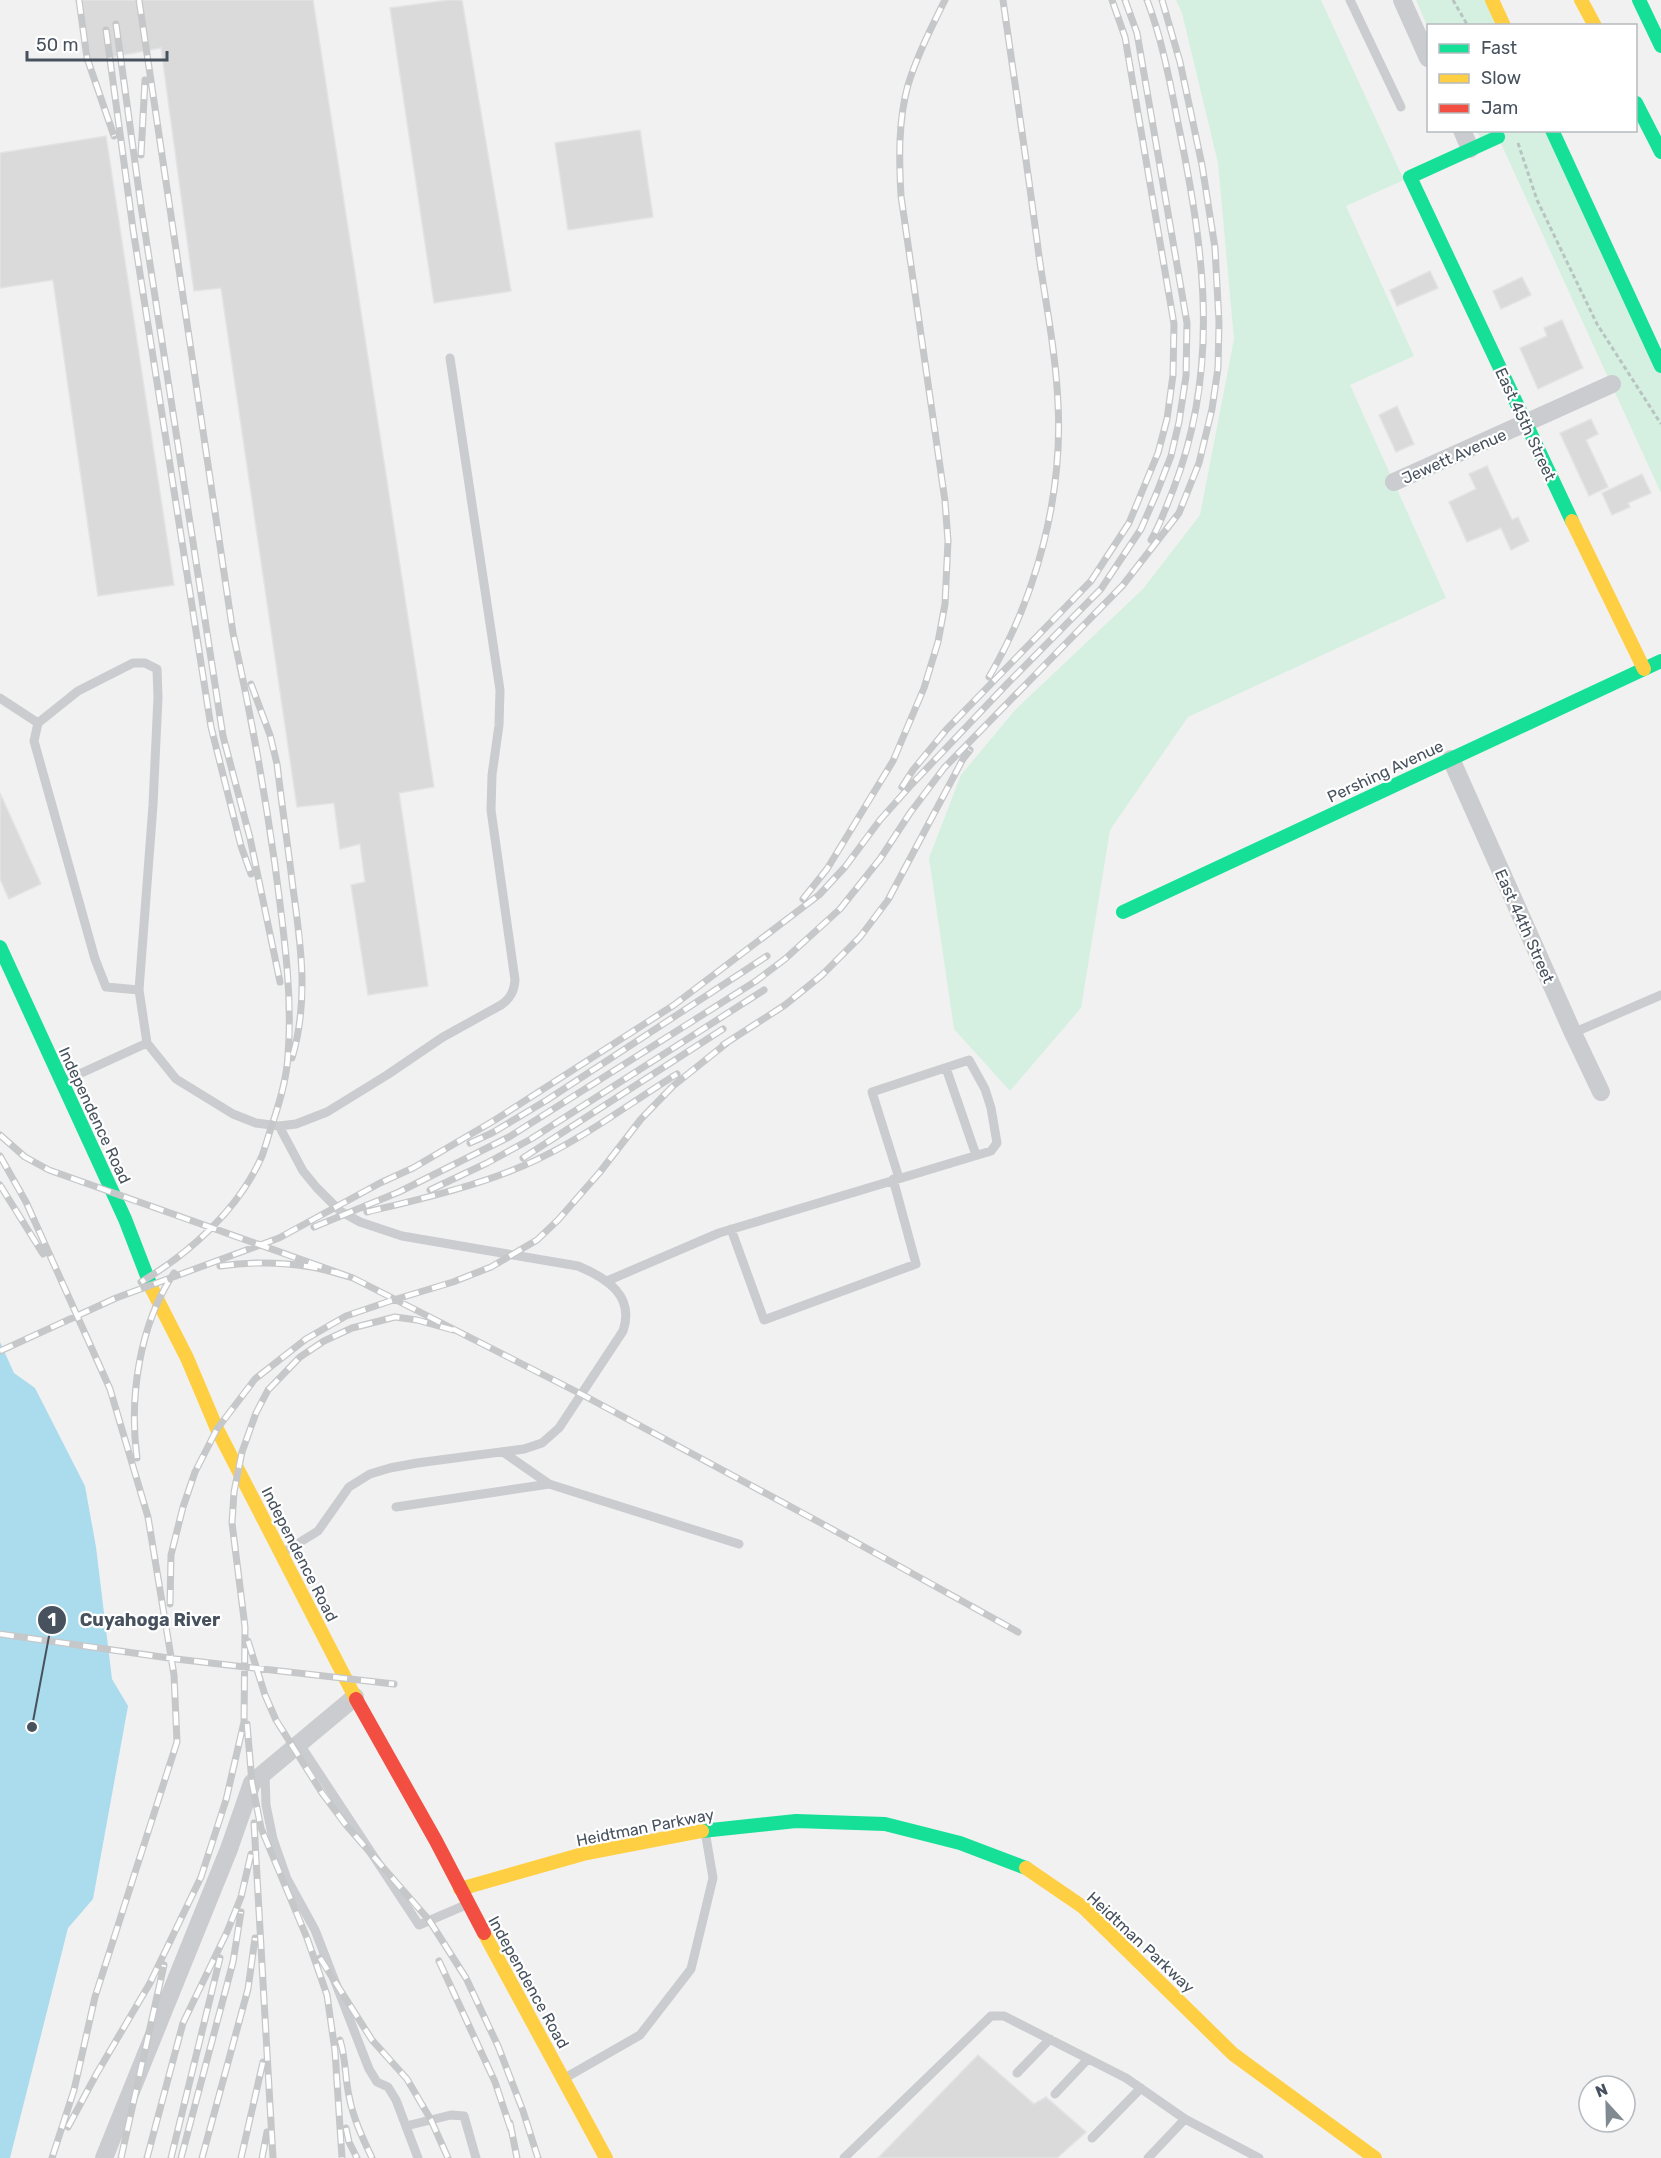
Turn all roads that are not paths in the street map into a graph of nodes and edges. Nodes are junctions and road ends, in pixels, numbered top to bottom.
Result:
1 (1350, 0) edge
2 (1402, 0) edge
3 (1492, 0) edge
4 (1581, 0) edge
5 (1639, 0) edge
6 (1503, 24) edge
7 (1594, 24) edge
8 (1661, 46) edge
9 (1427, 56) edge
10 (1401, 107) dead end
11 (1637, 107) edge
12 (1463, 132) edge
13 (1553, 132) edge
14 (1498, 136) dead end
15 (1470, 149) junction
16 (1661, 152) edge
17 (450, 358) dead end
18 (1661, 366) edge
19 (1612, 384) dead end
20 (1525, 423) junction
21 (1394, 482) dead end
22 (1661, 661) edge
23 (1644, 669) junction
24 (0, 698) edge
25 (38, 723) junction
26 (1451, 759) junction
27 (1123, 912) dead end
28 (0, 947) edge
29 (139, 990) junction
30 (1661, 995) edge
31 (1573, 1033) junction
32 (147, 1043) junction
33 (946, 1068) junction
34 (62, 1082) junction
35 (1601, 1092) dead end
36 (279, 1126) junction
37 (976, 1155) junction
38 (896, 1179) junction
39 (731, 1229) junction
40 (606, 1281) junction
41 (503, 1452) junction
42 (549, 1484) junction
43 (396, 1507) dead end
44 (739, 1544) dead end
45 (282, 1553) junction
46 (355, 1697) junction
47 (299, 1743) junction
48 (265, 1774) junction
49 (705, 1831) junction
50 (460, 1889) junction
51 (468, 1904) junction
52 (1050, 2039) junction
53 (1088, 2059) junction
54 (1017, 2073) dead end
55 (563, 2079) junction
56 (1141, 2088) junction
57 (1055, 2094) dead end
58 (1185, 2119) junction
59 (406, 2126) junction
60 (1092, 2138) dead end
61 (1253, 2157) edge
62 (104, 2158) edge
63 (418, 2158) edge
64 (476, 2158) edge
65 (606, 2158) edge
66 (844, 2158) edge
67 (1148, 2158) edge
68 (1375, 2158) edge

1 - 10 lane
2 - 9 street
3 - 6 main road
4 - 7 main road
5 - 8 main road
11 - 16 main road
12 - 15 street
13 - 18 main road
14 - 15 main road
15 - 20 main road, East 45th Street
17 - 36 lane
19 - 20 street, Jewett Avenue
20 - 21 street, Jewett Avenue
20 - 23 main road, East 45th Street
22 - 23 main road, Pershing Avenue
23 - 26 main road, Pershing Avenue
24 - 25 lane
25 - 29 lane
25 - 29 lane
26 - 27 main road, Pershing Avenue
26 - 31 street, East 44th Street
28 - 34 main road, Independence Road
29 - 32 lane
30 - 31 lane
31 - 35 street, East 44th Street
32 - 34 lane
32 - 36 lane
33 - 37 lane
33 - 37 lane
33 - 38 lane
34 - 45 main road, Independence Road
36 - 40 lane
37 - 38 lane
38 - 39 lane
38 - 39 lane
39 - 40 lane
40 - 41 lane
41 - 42 lane
41 - 45 lane
42 - 43 lane
42 - 44 lane
45 - 46 main road, Independence Road
46 - 47 street
46 - 50 main road, Independence Road
47 - 48 street
47 - 51 lane
48 - 59 lane
48 - 62 street
49 - 50 main road, Heidtman Parkway
49 - 55 lane
49 - 68 main road, Heidtman Parkway
50 - 51 main road, Independence Road
51 - 55 main road, Independence Road
52 - 53 lane
52 - 54 lane
52 - 66 lane
53 - 56 lane
53 - 57 lane
55 - 65 main road, Independence Road
56 - 58 lane
56 - 60 lane
58 - 61 lane
58 - 67 lane
59 - 63 lane
59 - 64 lane

